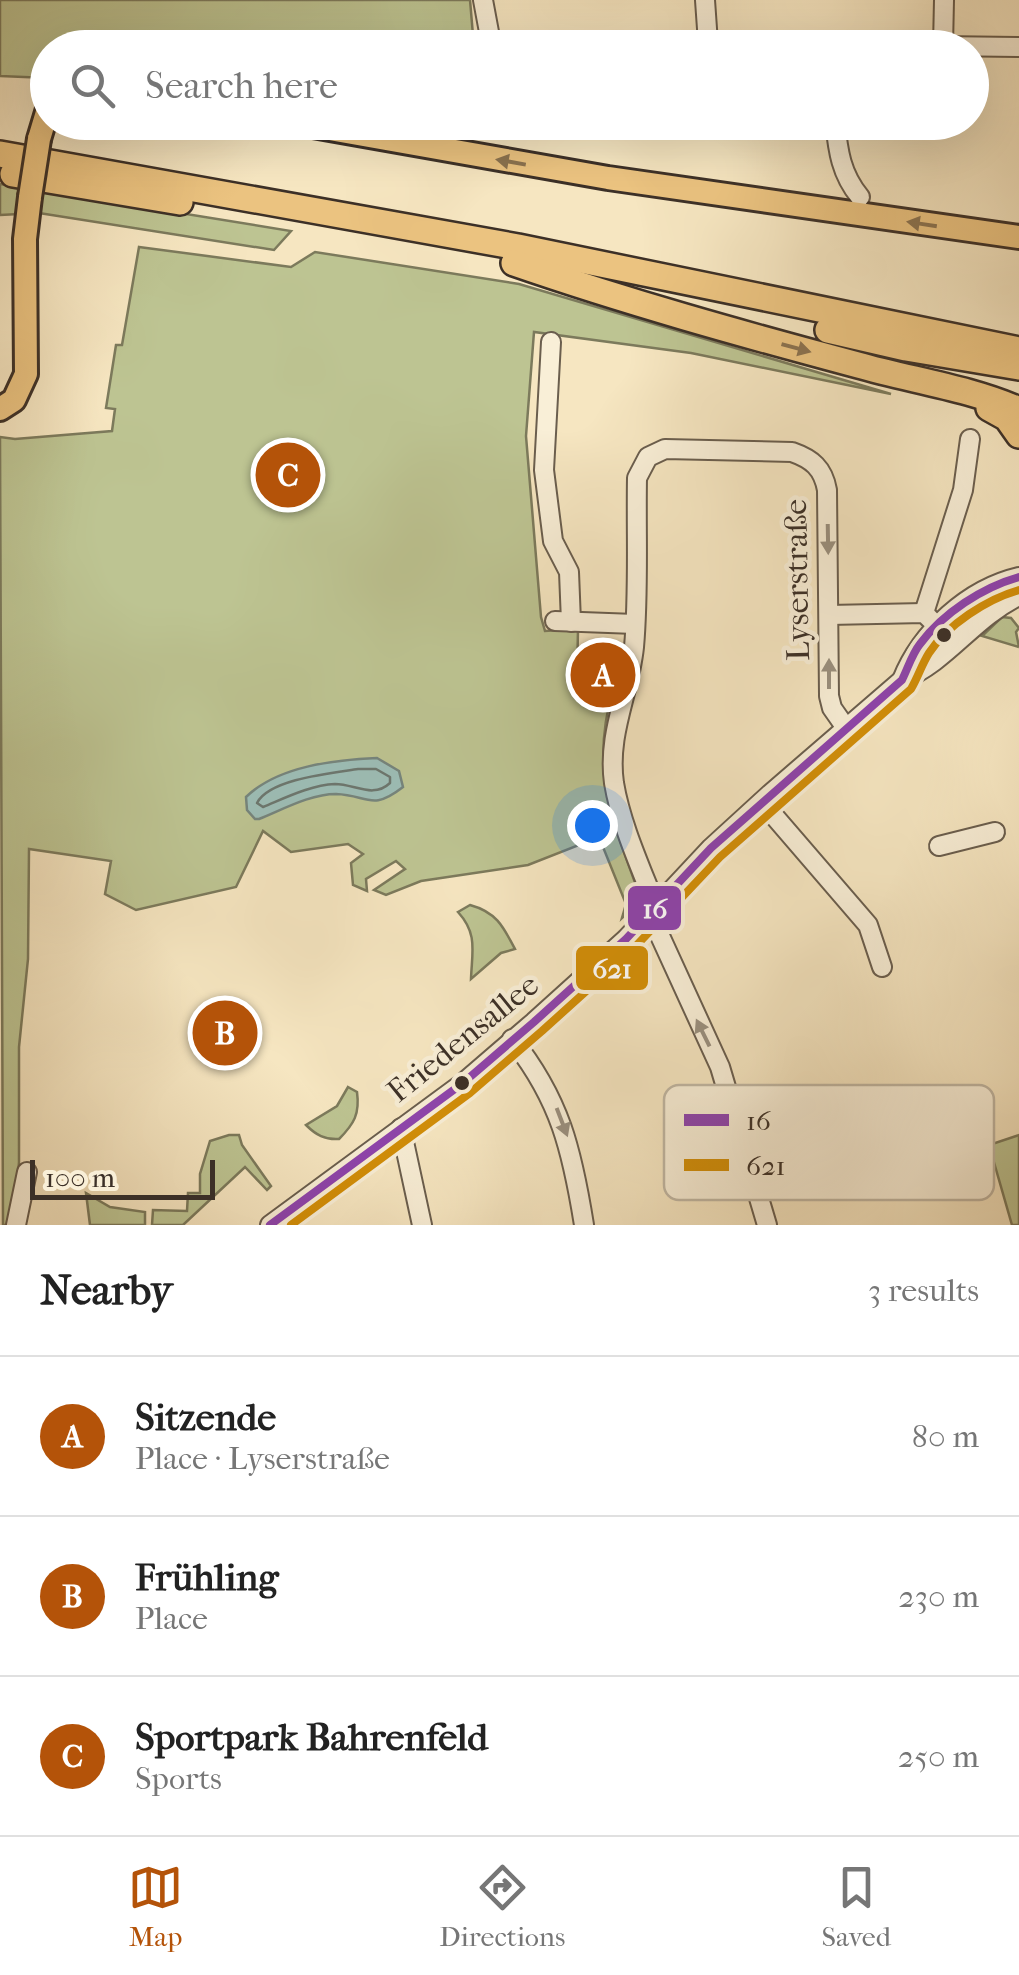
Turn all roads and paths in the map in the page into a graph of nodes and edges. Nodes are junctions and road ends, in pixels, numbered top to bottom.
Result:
1 (483, 0) edge
2 (704, 0) edge
3 (944, 0) edge
4 (489, 30) edge
5 (707, 30) edge
6 (943, 30) edge
7 (989, 47) edge
8 (1019, 47) edge
9 (39, 140) edge
10 (392, 140) edge
11 (838, 140) edge
12 (0, 154) edge
13 (0, 172) edge
14 (860, 198) dead end
15 (1019, 237) edge
16 (514, 263) junction
17 (551, 342) dead end
18 (1019, 350) edge
19 (1019, 366) edge
20 (958, 392) junction
21 (10, 407) edge
22 (1019, 410) edge
23 (1019, 435) edge
24 (970, 439) dead end
25 (1019, 578) edge
26 (1019, 596) edge
27 (829, 615) junction
28 (930, 620) junction
29 (635, 624) junction
30 (953, 643) junction
31 (902, 680) junction
32 (846, 728) junction
33 (762, 802) junction
34 (995, 832) dead end
35 (940, 846) dead end
36 (653, 910) junction
37 (882, 966) dead end
38 (512, 1039) junction
39 (725, 1085) edge
40 (401, 1128) junction
41 (28, 1172) dead end
42 (760, 1200) edge
43 (16, 1225) edge
44 (270, 1225) edge
45 (422, 1225) edge
46 (584, 1225) edge
47 (767, 1225) edge

1 - 4 street
2 - 5 street
3 - 6 street
7 - 8 street
9 - 21 main road, bridge
15 -> 10 main road
11 - 14 street
12 - 18 highway
13 - 16 highway
16 - 19 highway
16 -> 20 highway
17 - 29 street
20 - 22 highway
20 - 23 highway
24 - 28 street
25 - 28 street, Friedensallee
26 - 30 street, Friedensallee
27 - 28 street
29 -> 27 street, Lyserstraße
32 -> 27 street, Lyserstraße
28 - 30 street
28 - 31 street, Friedensallee
29 - 36 street, Lyserstraße
30 - 31 street, Friedensallee
31 - 32 street, Friedensallee
32 - 33 street, Friedensallee
33 - 36 street, Friedensallee
33 - 37 street
34 - 35 street
36 - 38 street, Friedensallee
39 -> 36 street, Lyserstraße
38 - 40 street, Friedensallee
38 -> 46 street
40 - 44 street, Friedensallee
40 - 45 street
41 - 43 street
47 -> 42 street, Lyserstraße

